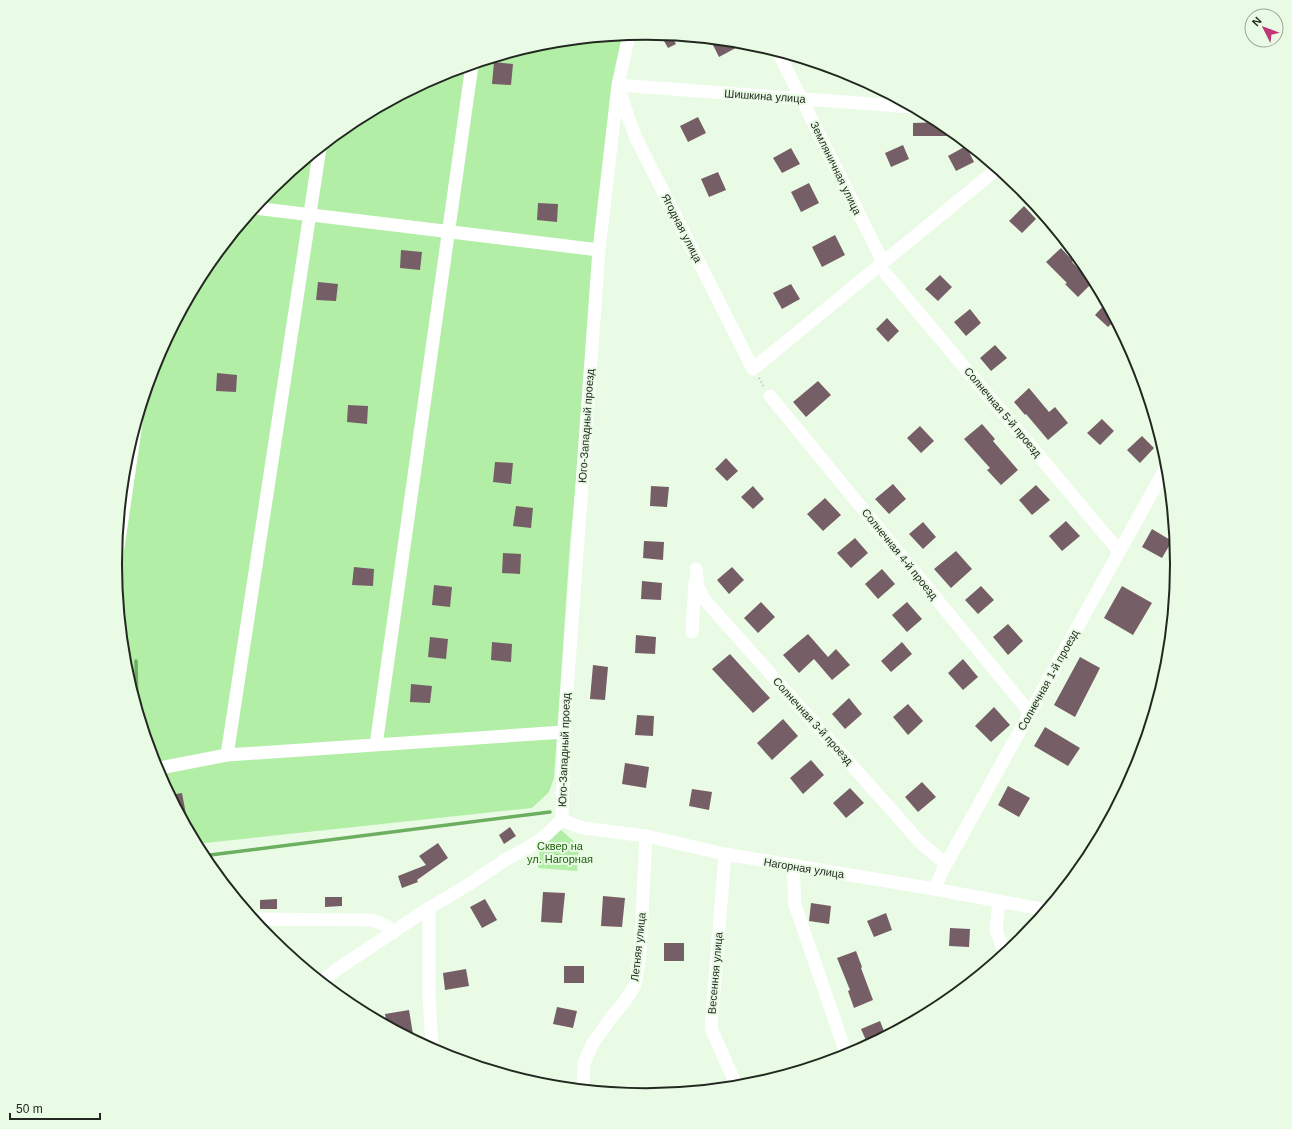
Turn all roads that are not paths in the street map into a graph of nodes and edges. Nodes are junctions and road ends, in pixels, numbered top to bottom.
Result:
1 (628, 41) edge
2 (781, 58) edge
3 (471, 70) edge
4 (618, 85) junction
5 (802, 98) junction
6 (901, 106) edge
7 (319, 154) edge
8 (993, 171) edge
9 (261, 209) edge
10 (310, 215) junction
11 (449, 232) junction
12 (599, 250) junction
13 (885, 268) junction
14 (770, 396) road end
15 (1162, 474) edge
16 (1119, 551) junction
17 (692, 632) dead end
18 (1030, 713) junction
19 (564, 732) junction
20 (376, 745) junction
21 (227, 755) junction
22 (162, 768) edge
23 (562, 820) junction
24 (646, 836) junction
25 (725, 854) junction
26 (946, 864) junction
27 (793, 866) junction
28 (934, 889) junction
29 (999, 901) junction
30 (429, 908) junction
31 (1041, 909) edge
32 (260, 919) edge
33 (393, 933) junction
34 (1003, 948) edge
35 (325, 979) edge
36 (432, 1043) edge
37 (845, 1050) edge
38 (735, 1081) edge
39 (583, 1085) edge

1 - 4 street, Юго-Западный проезд
2 - 5 street, Земляничная улица
3 - 11 street
4 - 5 street, Шишкина улица
4 - 12 street, Юго-Западный проезд
4 - 13 street, Ягодная улица
5 - 6 street, Шишкина улица
5 - 13 street, Земляничная улица
7 - 10 street
8 - 13 street
9 - 10 street
10 - 11 street
10 - 21 street
11 - 12 street
11 - 20 street
12 - 19 street, Юго-Западный проезд
13 - 16 street, Солнечная 5-й проезд
14 - 18 street, Солнечная 4-й проезд
15 - 16 street, Солнечная 1-й проезд
16 - 18 street, Солнечная 1-й проезд
17 - 26 street, Солнечная 3-й проезд
18 - 26 street, Солнечная 1-й проезд
19 - 20 street
19 - 23 street, Юго-Западный проезд
20 - 21 street
21 - 22 street
23 - 24 street, Нагорная улица
23 - 30 street
24 - 25 street, Нагорная улица
24 - 39 street, Летняя улица
25 - 27 street, Нагорная улица
25 - 38 street, Весенняя улица
26 - 28 street, Солнечная 1-й проезд
27 - 28 street, Нагорная улица
27 - 37 street
28 - 29 street, Нагорная улица
29 - 31 street, Нагорная улица
29 - 34 street
30 - 33 street
30 - 36 street
32 - 33 street
33 - 35 street

